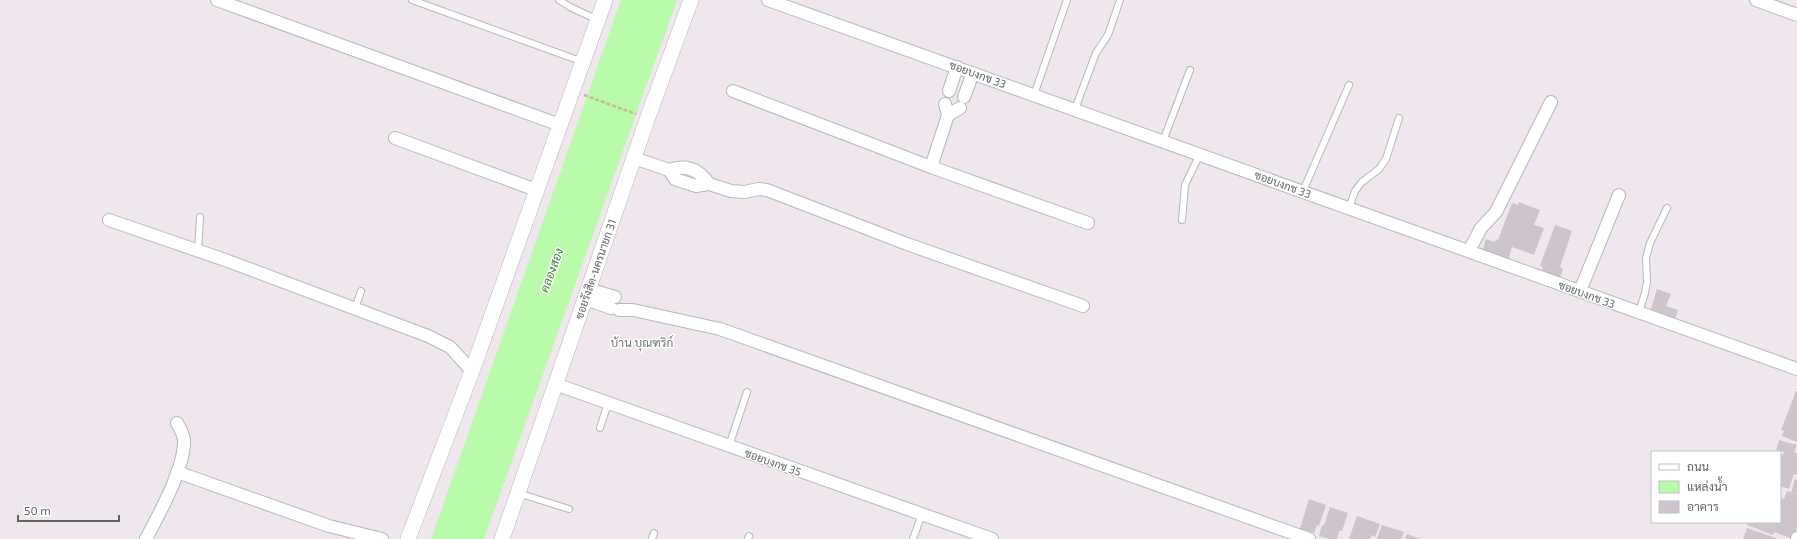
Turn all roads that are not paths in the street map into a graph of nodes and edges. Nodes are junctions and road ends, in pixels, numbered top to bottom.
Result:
1 (217, 0) edge
2 (412, 0) edge
3 (558, 0) edge
4 (605, 0) edge
5 (691, 0) edge
6 (768, 0) edge
7 (1067, 0) edge
8 (1120, 0) edge
9 (1756, 0) edge
10 (1797, 15) edge
11 (598, 20) junction
12 (583, 62) junction
13 (957, 67) junction
14 (1190, 70) dead end
15 (973, 73) junction
16 (1349, 85) dead end
17 (733, 91) dead end
18 (949, 91) dead end
19 (1034, 95) junction
20 (1552, 102) dead end
21 (1075, 109) junction
22 (1399, 118) dead end
23 (560, 125) junction
24 (395, 138) dead end
25 (1163, 141) junction
26 (1200, 154) junction
27 (634, 158) junction
28 (931, 167) junction
29 (536, 190) junction
30 (1303, 191) junction
31 (1619, 195) dead end
32 (1349, 208) junction
33 (1666, 208) dead end
34 (200, 217) dead end
35 (109, 220) dead end
36 (1182, 220) dead end
37 (1088, 224) dead end
38 (198, 251) junction
39 (1469, 251) junction
40 (361, 291) dead end
41 (1580, 291) junction
42 (586, 294) junction
43 (1083, 306) dead end
44 (355, 309) junction
45 (1639, 312) junction
46 (1797, 369) edge
47 (472, 371) junction
48 (555, 384) junction
49 (747, 392) dead end
50 (608, 403) junction
51 (177, 423) dead end
52 (600, 428) dead end
53 (729, 446) junction
54 (177, 472) junction
55 (518, 493) junction
56 (569, 510) dead end
57 (922, 514) junction
58 (146, 539) edge
59 (382, 539) edge
60 (408, 539) edge
61 (502, 539) edge
62 (913, 539) edge
63 (992, 539) edge
64 (1309, 539) edge

1 - 23 street
2 - 12 lane
3 - 11 lane
4 - 11 street
5 - 27 street, ซอยรังสิต-นครนายก 31
6 - 13 street, ซอยบงกช 33
7 - 19 lane
8 - 21 lane
9 - 10 street
11 - 12 street
12 - 23 street
13 - 15 street, ซอยบงกช 33
13 - 18 street
14 - 25 lane
15 - 19 street, ซอยบงกช 33
15 - 28 street
16 - 30 lane
17 - 28 street
19 - 21 street, ซอยบงกช 33
20 - 39 street
21 - 25 street, ซอยบงกช 33
22 - 32 lane
23 - 29 street
24 - 29 street
25 - 26 street, ซอยบงกช 33
26 - 30 street, ซอยบงกช 33
26 - 36 lane
27 - 42 street, ซอยรังสิต-นครนายก 31
27 - 43 street
28 - 37 street
29 - 47 street
30 - 32 street, ซอยบงกช 33
31 - 41 street
32 - 39 street, ซอยบงกช 33
33 - 45 lane
34 - 38 lane
35 - 38 street
38 - 44 street
39 - 41 street, ซอยบงกช 33
40 - 44 lane
41 - 45 street, ซอยบงกช 33
42 - 48 street, ซอยรังสิต-นครนายก 31
42 - 64 street
44 - 47 street
45 - 46 street, ซอยบงกช 33
47 - 60 street
48 - 50 street, ซอยบงกช 35
48 - 55 street, ซอยรังสิต-นครนายก 31
49 - 53 lane
50 - 52 lane
50 - 53 street, ซอยบงกช 35
51 - 54 street
53 - 57 street, ซอยบงกช 35
54 - 58 street
54 - 59 street
55 - 56 lane
55 - 61 street, ซอยรังสิต-นครนายก 31
57 - 62 lane
57 - 63 street, ซอยบงกช 35

